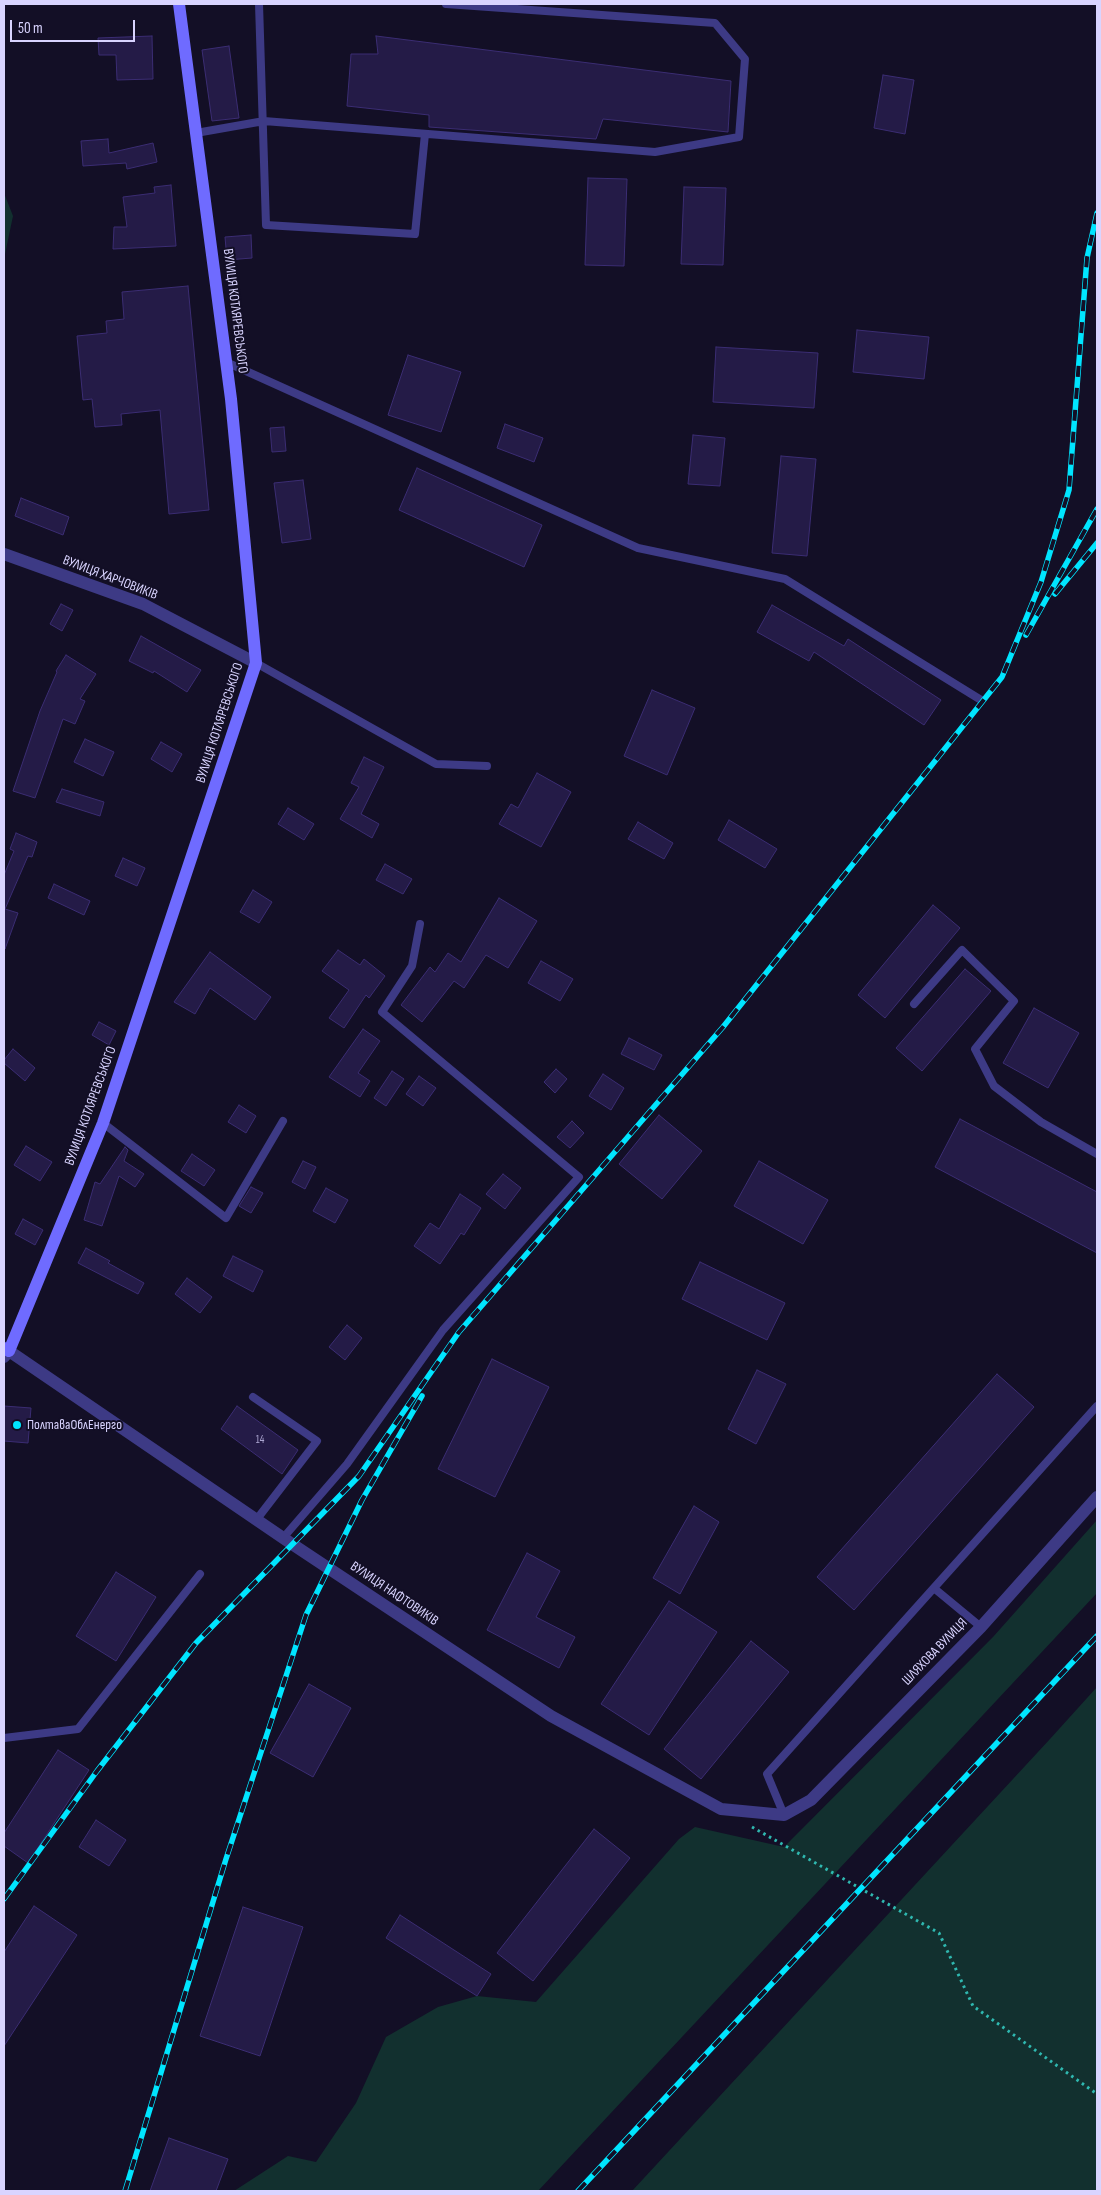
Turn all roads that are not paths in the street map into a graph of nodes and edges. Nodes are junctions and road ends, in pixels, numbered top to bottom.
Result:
1 (179, 4) edge
2 (259, 4) edge
3 (446, 4) edge
4 (264, 121) junction
5 (196, 133) junction
6 (425, 134) junction
7 (226, 362) junction
8 (4, 554) edge
9 (256, 663) junction
10 (981, 700) dead end
11 (487, 766) dead end
12 (420, 924) dead end
13 (914, 1004) dead end
14 (283, 1121) dead end
15 (103, 1124) junction
16 (1097, 1154) edge
17 (5, 1352) edge
18 (254, 1397) dead end
19 (1097, 1406) edge
20 (1097, 1497) edge
21 (257, 1519) junction
22 (283, 1538) junction
23 (200, 1574) dead end
24 (935, 1589) junction
25 (981, 1627) junction
26 (4, 1738) edge
27 (784, 1815) junction

1 - 5 street, ВУЛИЦЯ КОТЛЯРЕВСЬКОГО
2 - 4 lane
3 - 6 lane
4 - 5 lane
4 - 6 lane
4 - 6 lane
5 - 7 street, ВУЛИЦЯ КОТЛЯРЕВСЬКОГО
7 - 9 street, ВУЛИЦЯ КОТЛЯРЕВСЬКОГО
7 - 10 lane
8 - 9 street, ВУЛИЦЯ ХАРЧОВИКІВ
9 - 11 lane
9 - 15 street, ВУЛИЦЯ КОТЛЯРЕВСЬКОГО
12 - 22 lane
13 - 16 lane
14 - 15 lane
15 - 17 street, ВУЛИЦЯ КОТЛЯРЕВСЬКОГО
17 - 21 street, ВУЛИЦЯ НАФТОВИКІВ
18 - 21 lane
19 - 24 lane
20 - 25 street, ШЛЯХОВА ВУЛИЦЯ
21 - 22 street, ВУЛИЦЯ НАФТОВИКІВ
22 - 27 street, ВУЛИЦЯ НАФТОВИКІВ
23 - 26 lane
24 - 25 lane
24 - 27 lane
25 - 27 street, ШЛЯХОВА ВУЛИЦЯ

